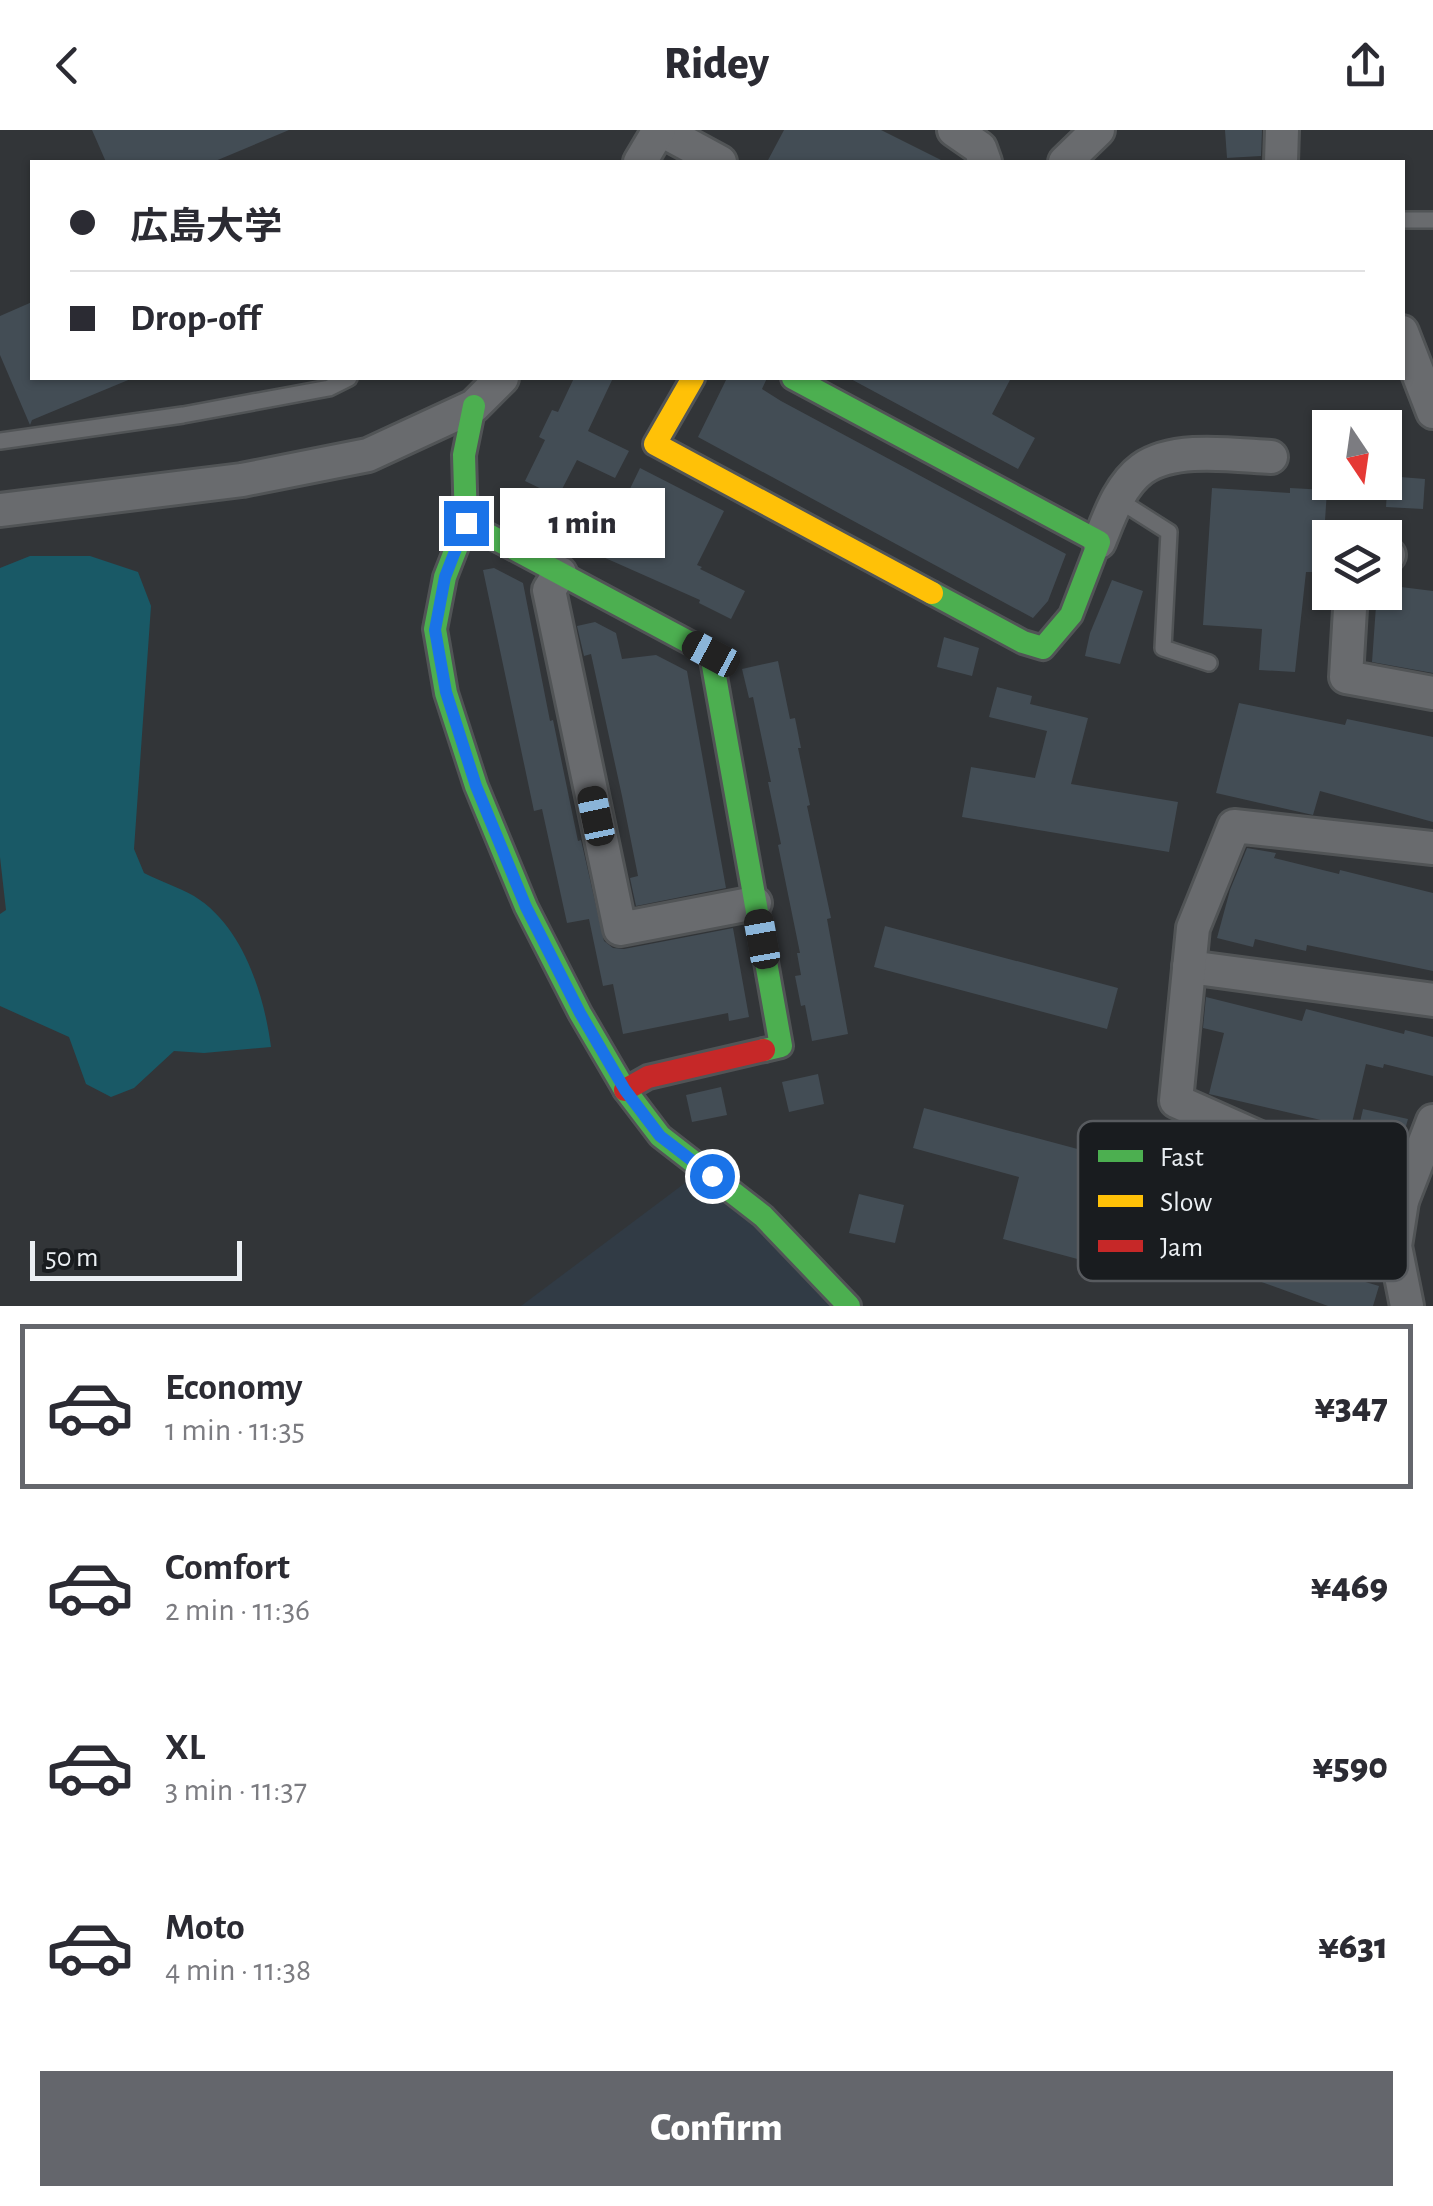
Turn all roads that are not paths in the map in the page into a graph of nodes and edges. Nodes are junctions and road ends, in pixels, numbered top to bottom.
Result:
1 (660, 130) edge
2 (954, 130) edge
3 (1098, 130) edge
4 (1282, 130) edge
5 (641, 160) edge
6 (716, 160) edge
7 (984, 160) edge
8 (1067, 160) edge
9 (1281, 160) edge
10 (1405, 220) edge
11 (1433, 220) edge
12 (1405, 340) edge
13 (345, 380) edge
14 (500, 380) edge
15 (691, 380) edge
16 (797, 380) edge
17 (474, 406) junction
18 (1433, 412) edge
19 (0, 440) edge
20 (1271, 457) dead end
21 (1118, 499) junction
22 (0, 510) edge
23 (466, 523) junction
24 (1099, 542) junction
25 (560, 573) junction
26 (1350, 610) edge
27 (1209, 663) dead end
28 (1433, 692) edge
29 (1433, 848) edge
30 (755, 903) junction
31 (1189, 968) junction
32 (1433, 1000) edge
33 (625, 1090) junction
34 (1221, 1121) edge
35 (1433, 1121) edge
36 (1408, 1186) edge
37 (1402, 1281) edge
38 (849, 1306) edge
39 (1407, 1306) edge

1 - 5 street
1 - 6 street
2 - 7 street
3 - 8 street
4 - 9 street
10 - 11 lane
12 - 18 street
13 - 19 lane
14 - 17 street
15 - 24 street
16 - 24 street
17 - 22 street
17 - 23 street
20 - 21 street
21 - 24 street
21 - 27 lane
23 - 25 street
23 - 33 street
25 - 30 street
25 - 30 street
26 - 28 street
29 - 31 street
30 - 33 street
31 - 32 street
31 - 34 street
33 - 38 street
35 - 36 street
37 - 39 street

